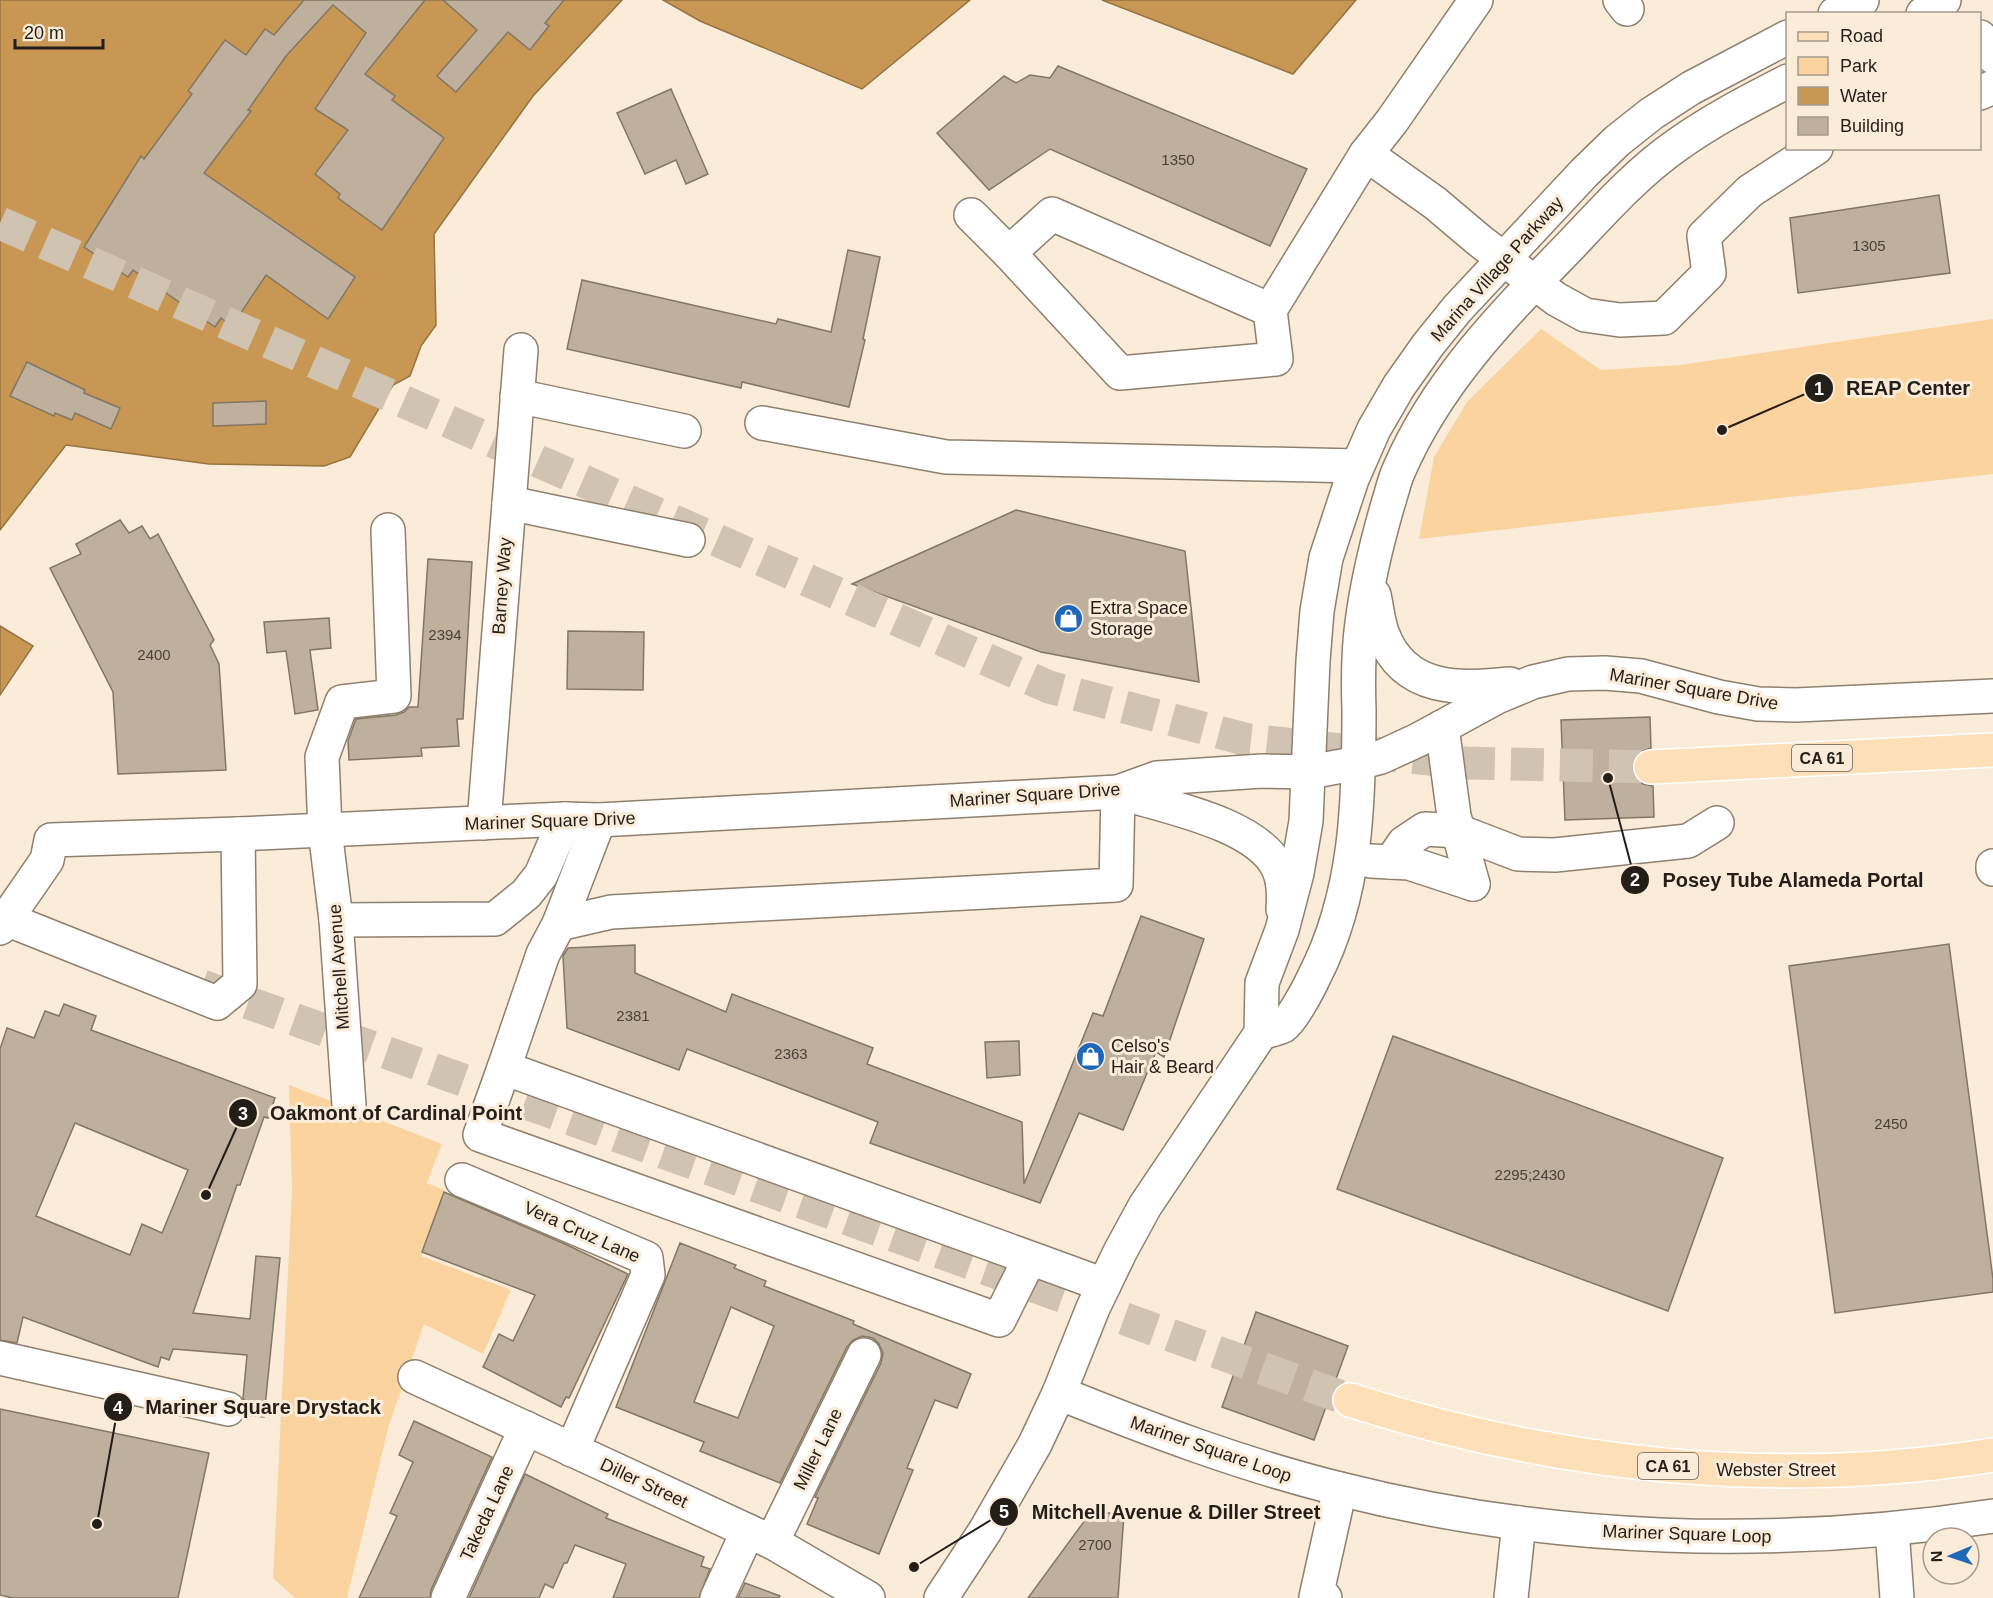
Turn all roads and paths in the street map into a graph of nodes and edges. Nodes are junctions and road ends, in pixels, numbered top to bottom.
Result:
1 (1476, 0) edge
2 (1862, 0) edge
3 (1944, 0) edge
4 (1839, 12) edge
5 (1926, 12) edge
6 (1786, 38) edge
7 (1981, 39) edge
8 (1993, 57) edge
9 (1786, 82) edge
10 (1813, 150) edge
11 (1366, 154) junction
12 (971, 215) dead end
13 (1009, 253) junction
14 (1503, 259) junction
15 (1534, 283) junction
16 (1270, 310) junction
17 (521, 350) dead end
18 (517, 396) junction
19 (762, 423) dead end
20 (684, 430) dead end
21 (1357, 466) junction
22 (509, 503) junction
23 (388, 530) dead end
24 (688, 540) dead end
25 (1369, 579) junction
26 (1533, 682) junction
27 (1993, 696) edge
28 (1442, 728) junction
29 (1993, 750) edge
30 (1358, 763) junction
31 (1652, 767) tunnel mouth
32 (1310, 772) junction
33 (1118, 792) junction
34 (565, 819) junction
35 (599, 820) junction
36 (484, 823) junction
37 (1717, 823) dead end
38 (325, 830) junction
39 (1458, 831) junction
40 (238, 834) junction
41 (1390, 862) junction
42 (1351, 864) junction
43 (336, 920) junction
44 (3, 924) edge
45 (560, 924) junction
46 (1282, 930) junction
47 (1261, 1033) junction
48 (504, 1068) junction
49 (349, 1105) dead end
50 (462, 1180) dead end
51 (1030, 1258) junction
52 (1104, 1285) junction
53 (864, 1355) dead end
54 (0, 1359) edge
55 (415, 1377) dead end
56 (1059, 1393) junction
57 (1350, 1401) tunnel mouth
58 (228, 1409) dead end
59 (526, 1428) junction
60 (572, 1450) junction
61 (1993, 1455) edge
62 (1340, 1490) junction
63 (1993, 1516) edge
64 (1519, 1523) junction
65 (1892, 1529) junction
66 (760, 1537) junction
67 (448, 1598) edge
68 (717, 1598) edge
69 (868, 1598) edge
70 (941, 1598) edge
71 (1325, 1598) edge
72 (1511, 1598) edge
73 (1897, 1598) edge

1 - 11 street
2 - 4 street
3 - 5 street
6 - 14 street, Marina Village Parkway
7 - 8 street
9 - 15 street, Marina Village Parkway
10 - 15 street
11 - 14 street
11 - 16 street
12 - 13 street
13 - 16 street
13 - 16 street
14 - 15 street
14 - 21 street, Marina Village Parkway
15 - 25 street, Marina Village Parkway
17 - 18 street, Barney Way
18 - 20 street
18 - 22 street, Barney Way
19 - 21 street
21 - 32 street, Marina Village Parkway
22 - 24 street
22 - 36 street, Barney Way
23 - 38 street, Mitchell Avenue
25 - 26 street
25 - 30 street, Marina Village Parkway
26 - 27 street, Mariner Square Drive
26 - 28 street, Mariner Square Drive
28 - 30 street, Mariner Square Drive
28 - 39 street
29 - 31 main road, CA 61
30 - 32 street, Mariner Square Drive
30 - 42 street
32 - 33 street, Mariner Square Drive
32 - 46 street
33 - 35 street, Mariner Square Drive
33 - 45 street
33 - 46 street
34 - 35 street, Mariner Square Drive
34 - 36 street, Mariner Square Drive
34 - 43 street
35 - 45 street
36 - 38 street, Mariner Square Drive
37 - 39 street
38 - 40 street, Mariner Square Drive
38 - 43 street, Mitchell Avenue
39 - 41 street
39 - 41 street
40 - 44 street, Mariner Square Drive
40 - 44 street
41 - 42 street
42 - 47 street
43 - 49 street, Mitchell Avenue
45 - 48 street
46 - 47 street
47 - 52 street
48 - 51 street
48 - 51 street
50 - 60 street, Vera Cruz Lane
51 - 52 street
52 - 56 street
53 - 66 street, Miller Lane
54 - 58 street
55 - 59 street, Diller Street
56 - 62 street, Mariner Square Loop
56 - 70 street
57 - 61 main road, Webster Street / CA 61
59 - 60 street, Diller Street
59 - 67 street, Takeda Lane
60 - 66 street, Diller Street
62 - 64 street, Mariner Square Loop
62 - 71 street
63 - 65 street, Mariner Square Loop
64 - 65 street, Mariner Square Loop
64 - 72 street
65 - 73 street
66 - 68 street, Miller Lane
66 - 69 street, Diller Street

